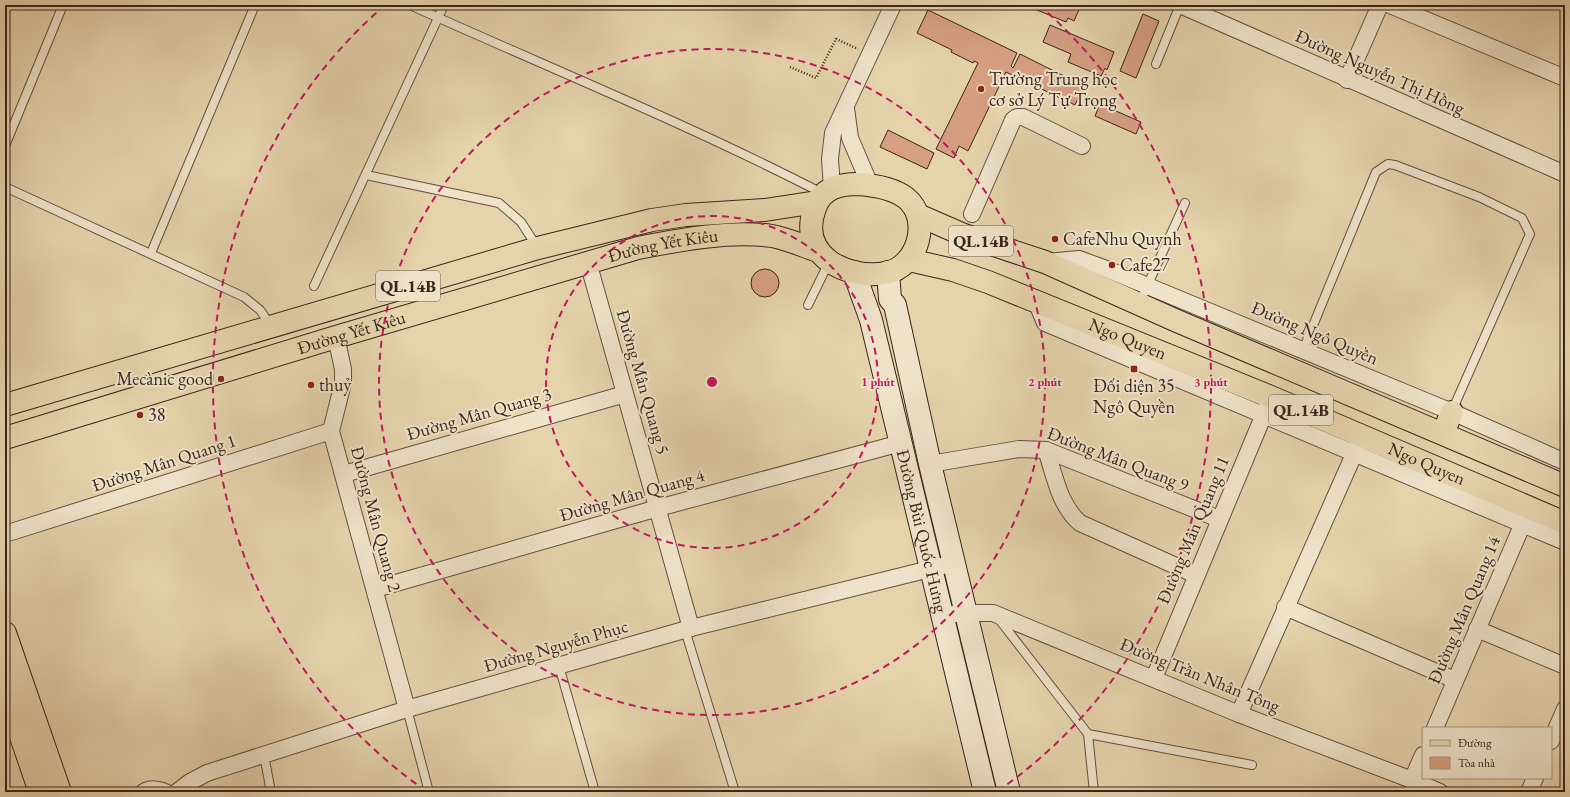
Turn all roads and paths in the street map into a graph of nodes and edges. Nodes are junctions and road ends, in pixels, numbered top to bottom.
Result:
1 (63, 5) edge
2 (255, 5) edge
3 (410, 5) edge
4 (444, 5) edge
5 (893, 5) edge
6 (1180, 5) edge
7 (1380, 5) edge
8 (1390, 5) edge
9 (439, 18) junction
10 (870, 54) junction
11 (1156, 64) dead end
12 (790, 67) dead end
13 (1565, 78) edge
14 (1347, 80) junction
15 (846, 108) junction
16 (5, 146) edge
17 (1082, 146) dead end
18 (1565, 174) edge
19 (366, 175) junction
20 (870, 185) junction
21 (5, 188) edge
22 (824, 195) junction
23 (1185, 204) dead end
24 (972, 214) dead end
25 (918, 215) junction
26 (538, 248) junction
27 (151, 253) junction
28 (824, 256) junction
29 (909, 260) junction
30 (588, 262) junction
31 (1046, 262) junction
32 (854, 272) junction
33 (888, 272) junction
34 (1149, 285) junction
35 (314, 286) dead end
36 (808, 305) dead end
37 (1139, 305) junction
38 (272, 327) junction
39 (336, 337) junction
40 (1303, 350) junction
41 (625, 394) junction
42 (5, 405) edge
43 (1267, 407) junction
44 (1452, 412) junction
45 (331, 431) junction
46 (1443, 433) junction
47 (8, 439) edge
48 (901, 443) junction
49 (1358, 444) junction
50 (1046, 450) junction
51 (1565, 462) edge
52 (930, 464) junction
53 (344, 474) junction
54 (1565, 486) edge
55 (658, 508) junction
56 (1526, 516) junction
57 (1219, 519) junction
58 (1565, 523) edge
59 (8, 533) dead end
60 (1565, 542) edge
61 (954, 562) junction
62 (931, 568) junction
63 (1196, 575) junction
64 (375, 589) junction
65 (1285, 607) junction
66 (966, 613) junction
67 (994, 613) junction
68 (942, 616) junction
69 (688, 629) junction
70 (1477, 629) junction
71 (5, 633) edge
72 (559, 666) junction
73 (1565, 666) edge
74 (1154, 678) junction
75 (1455, 680) junction
76 (5, 690) edge
77 (407, 709) junction
78 (1565, 709) edge
79 (1239, 714) junction
80 (1562, 725) edge
81 (1434, 727) edge
82 (1088, 734) junction
83 (1552, 740) edge
84 (264, 755) junction
85 (1422, 757) edge
86 (1252, 765) dead end
87 (1535, 779) edge
88 (1412, 780) junction
89 (40, 792) edge
90 (60, 792) edge
91 (138, 792) edge
92 (174, 792) edge
93 (177, 792) edge
94 (272, 792) edge
95 (429, 792) edge
96 (595, 792) edge
97 (735, 792) edge
98 (984, 792) edge
99 (1009, 792) edge
100 (1094, 792) edge
101 (1440, 792) edge
102 (1529, 792) edge

1 - 16 lane
2 - 27 lane
3 - 9 lane
4 - 9 lane
5 - 10 street
6 - 11 lane
6 - 14 street, Đường Nguyễn Thị Hồng
7 - 14 street
8 - 13 street
9 - 19 lane
9 - 22 lane
10 - 12 path
10 - 15 street
14 - 18 street, Đường Nguyễn Thị Hồng
15 - 20 street
15 - 22 street
17 - 24 street
19 - 26 lane
19 - 35 lane
20 - 22 main road
20 - 25 main road
21 - 27 lane
22 - 26 main road, Đường Yết Kiêu / QL.14B
22 - 28 main road
23 - 34 lane
25 - 29 main road
25 - 31 main road, Ngo Quyen / QL.14B
26 - 38 main road, Đường Yết Kiêu / QL.14B
27 - 38 lane
28 - 30 main road, Đường Yết Kiêu / QL.14B
28 - 32 main road
28 - 36 lane
29 - 33 main road
29 - 43 main road, Ngo Quyen / QL.14B
30 - 39 main road, Đường Yết Kiêu / QL.14B
30 - 41 street, Đường Mân Quang 5
31 - 34 street, Đường Ngô Quyền
31 - 37 main road, Ngo Quyen / QL.14B
32 - 33 main road
32 - 48 street, Đường Bùi Quốc Hưng
33 - 52 street, Đường Bùi Quốc Hưng
34 - 37 lane
34 - 40 street, Đường Ngô Quyền
37 - 46 main road, Ngo Quyen / QL.14B
38 - 42 main road, Đường Yết Kiêu / QL.14B
39 - 45 street, Đường Mân Quang 2
39 - 47 main road, Đường Yết Kiêu / QL.14B
40 - 44 street, Đường Ngô Quyền
40 - 44 lane
41 - 53 street, Đường Mân Quang 3
41 - 55 street, Đường Mân Quang 5
43 - 49 main road, Ngo Quyen / QL.14B
43 - 57 street, Đường Mân Quang 11
44 - 46 main road
44 - 51 street, Đường Ngô Quyền
45 - 53 street, Đường Mân Quang 2
45 - 59 street, Đường Mân Quang 1
46 - 54 main road, Ngo Quyen / QL.14B
48 - 55 street, Đường Mân Quang 4
48 - 62 street, Đường Bùi Quốc Hưng
49 - 56 main road, Ngo Quyen / QL.14B
49 - 65 street
50 - 52 street, Đường Mân Quang 9
50 - 57 street, Đường Mân Quang 9
50 - 63 street
52 - 61 street, Đường Bùi Quốc Hưng
53 - 64 street, Đường Mân Quang 2
55 - 64 street, Đường Mân Quang 4
55 - 69 street, Đường Mân Quang 5
56 - 58 main road, Ngo Quyen / QL.14B
56 - 60 street
56 - 70 street, Đường Mân Quang 14
57 - 63 street, Đường Mân Quang 11
61 - 62 street, Đường Nguyễn Phục
61 - 66 street, Đường Bùi Quốc Hưng
62 - 68 street, Đường Bùi Quốc Hưng
62 - 69 street, Đường Nguyễn Phục
63 - 74 street, Đường Mân Quang 11
64 - 77 street, Đường Mân Quang 2
65 - 75 street
65 - 79 street
66 - 67 street, Đường Trần Nhân Tông
66 - 68 street, Đường Trần Nhân Tông
66 - 99 street, Đường Bùi Quốc Hưng
67 - 74 street, Đường Trần Nhân Tông
67 - 82 lane
68 - 98 street, Đường Bùi Quốc Hưng
69 - 72 street, Đường Nguyễn Phục
69 - 97 lane
70 - 73 street
70 - 75 street, Đường Mân Quang 14
71 - 90 main road
72 - 77 street, Đường Nguyễn Phục
72 - 96 lane
74 - 79 street, Đường Trần Nhân Tông
75 - 81 street, Đường Mân Quang 14
76 - 89 main road
77 - 84 street, Đường Nguyễn Phục
77 - 95 lane
78 - 80 street
79 - 88 street, Đường Trần Nhân Tông
80 - 83 street
82 - 86 lane
82 - 100 lane
84 - 93 street, Đường Nguyễn Phục
84 - 94 lane
85 - 88 street
87 - 102 street
88 - 101 street, Đường Trần Nhân Tông
91 - 92 lane

